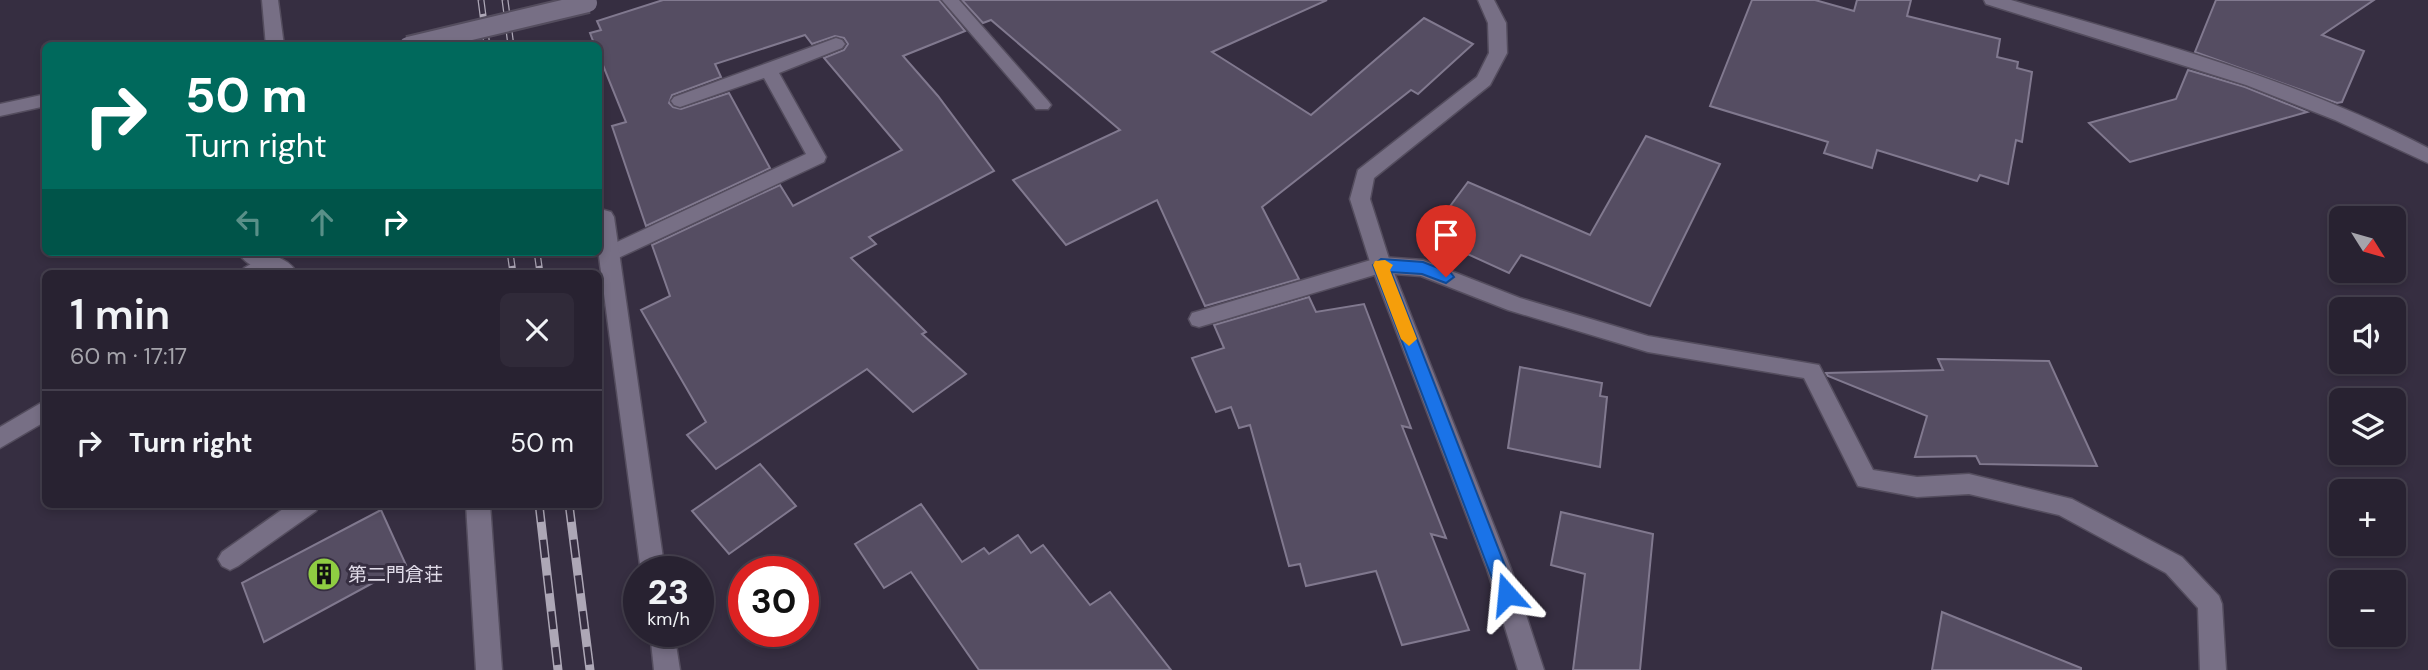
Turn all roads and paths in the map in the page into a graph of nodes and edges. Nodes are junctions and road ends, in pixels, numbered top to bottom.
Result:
1 (270, 0) edge
2 (950, 0) edge
3 (1486, 0) edge
4 (1992, 0) edge
5 (593, 2) edge
6 (275, 42) edge
7 (425, 42) edge
8 (836, 44) dead end
9 (769, 70) junction
10 (42, 101) edge
11 (680, 101) dead end
12 (1042, 105) dead end
13 (0, 110) edge
14 (2428, 156) edge
15 (604, 217) dead end
16 (610, 254) junction
17 (1381, 265) junction
18 (1199, 319) dead end
19 (42, 412) edge
20 (0, 439) edge
21 (302, 508) edge
22 (478, 508) edge
23 (651, 556) edge
24 (230, 559) dead end
25 (664, 647) edge
26 (489, 670) edge
27 (667, 670) edge
28 (1531, 670) edge
29 (2213, 670) edge

1 - 6 street
2 - 12 street
3 - 17 street
4 - 14 street
5 - 7 street, bridge
8 - 9 street
9 - 11 street
9 - 16 street
10 - 13 street
15 - 16 street
16 - 23 street
17 - 18 street
17 - 28 street
17 - 29 street
19 - 20 street
21 - 24 street
22 - 26 street
25 - 27 street

